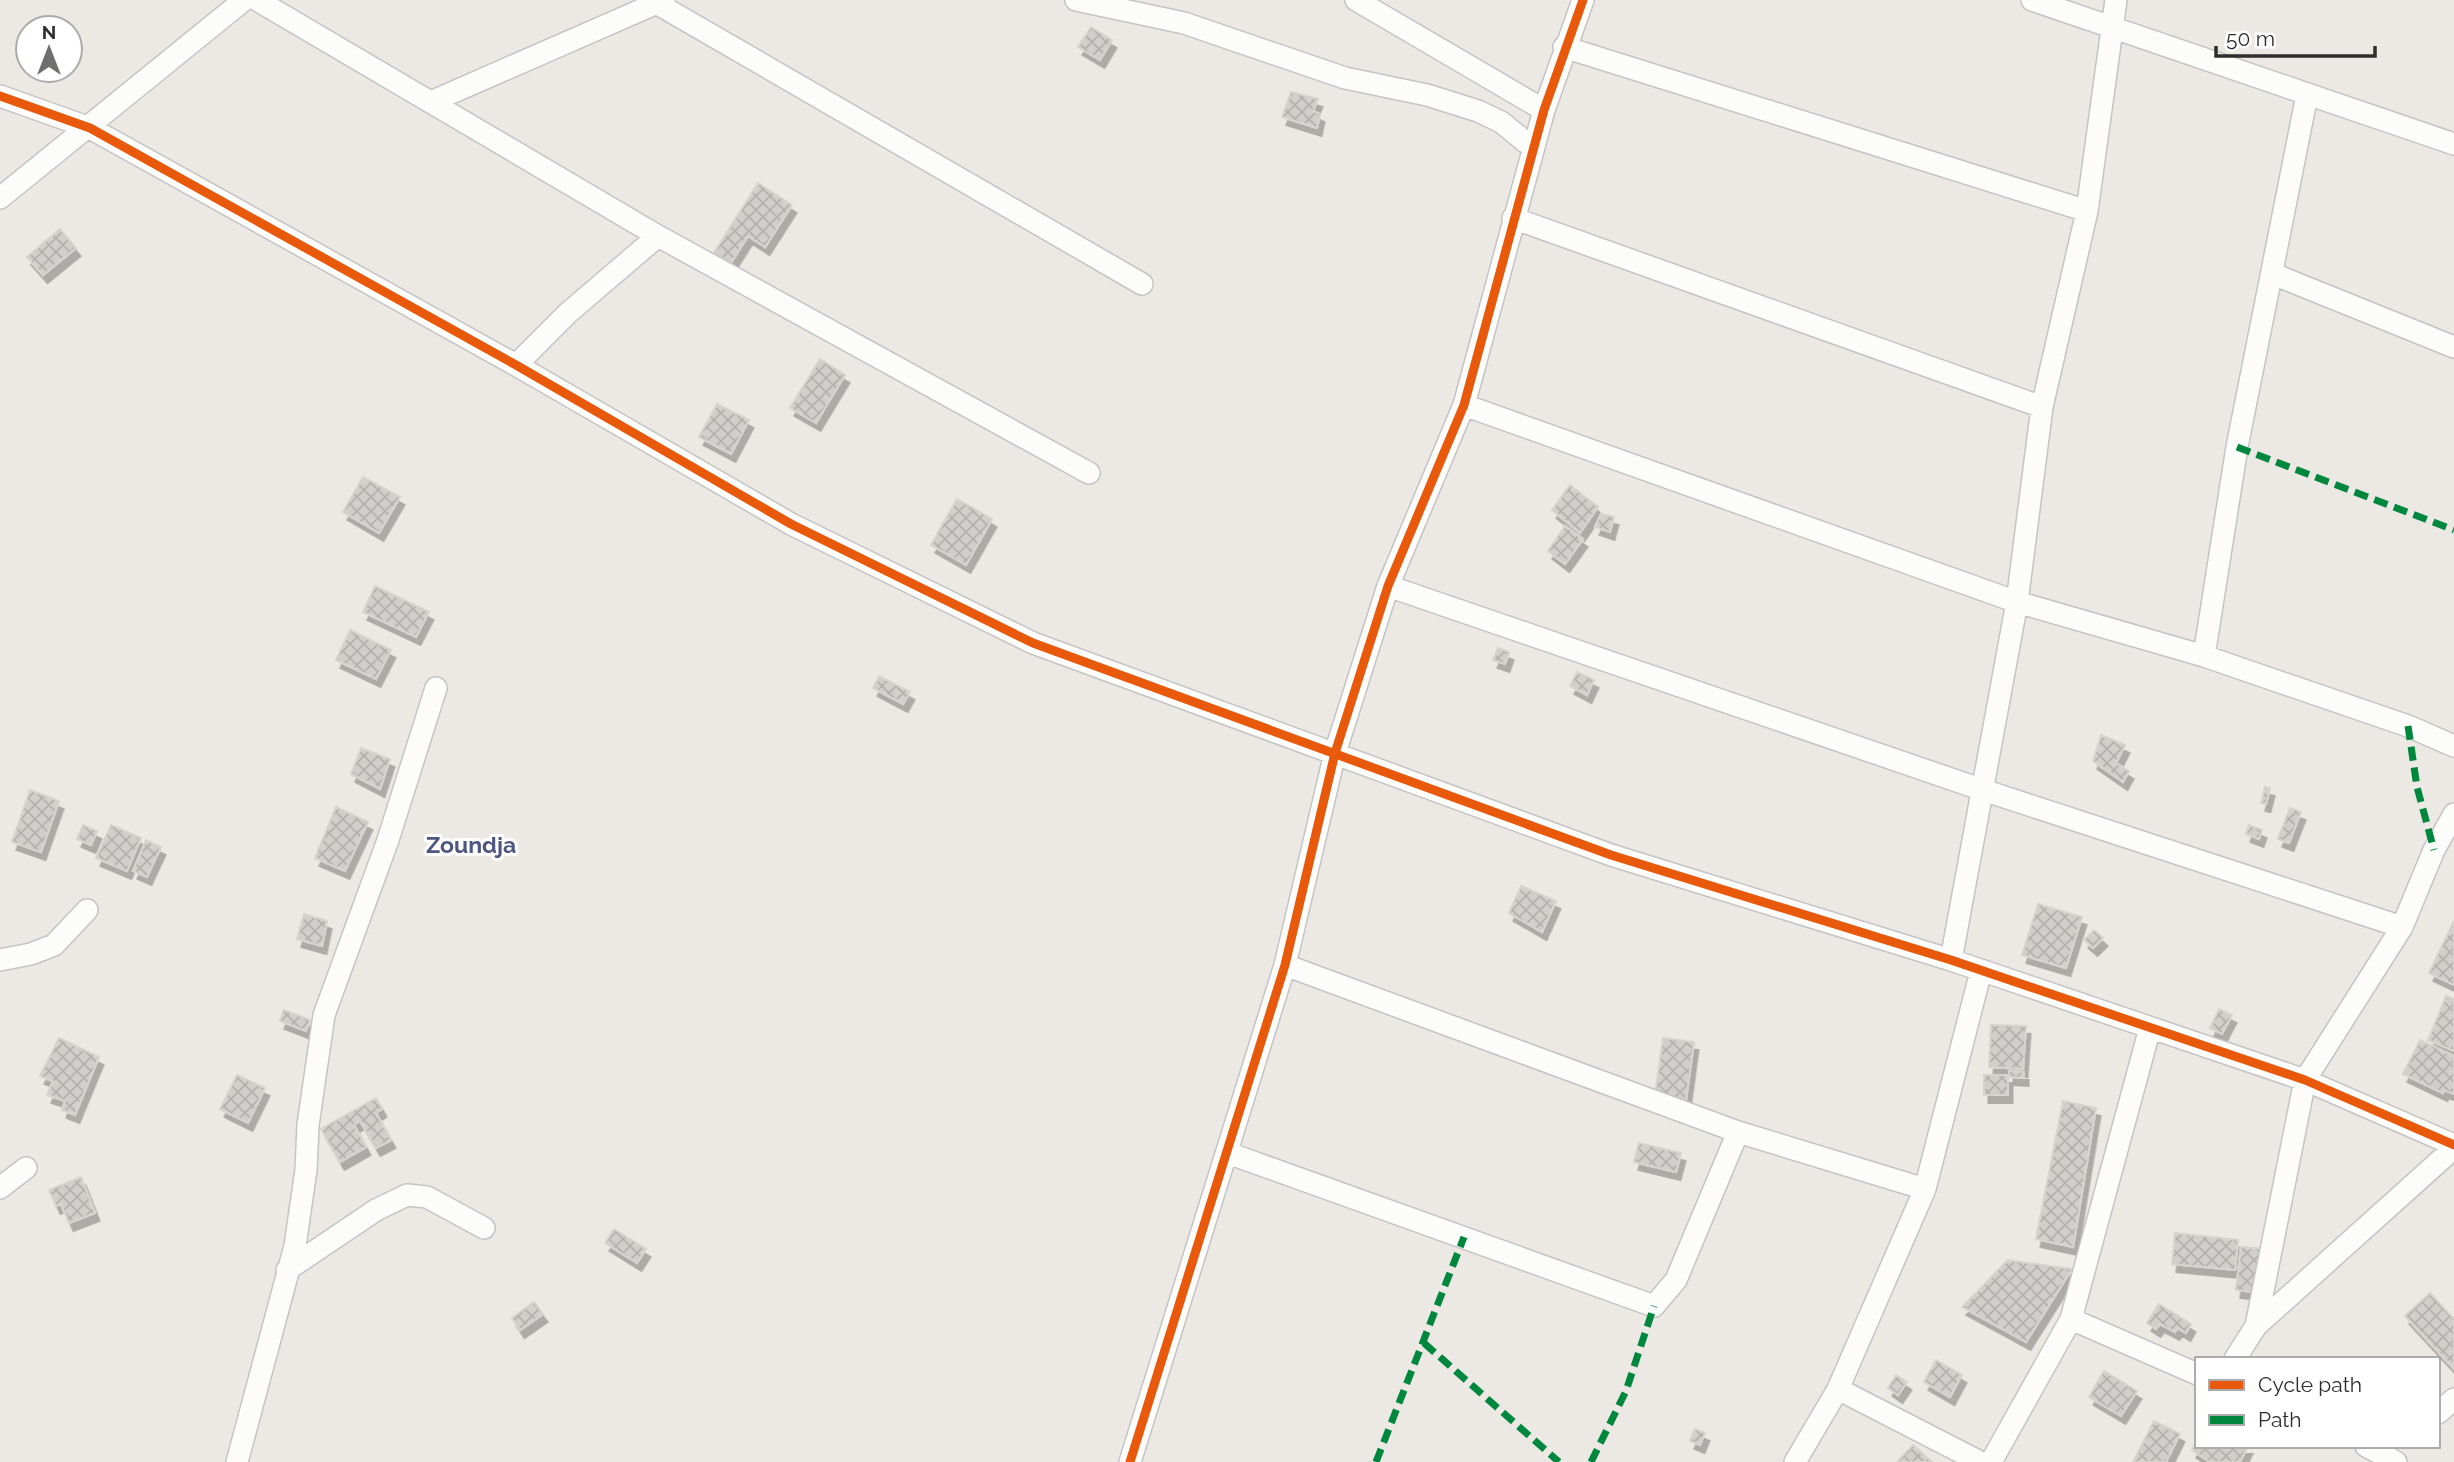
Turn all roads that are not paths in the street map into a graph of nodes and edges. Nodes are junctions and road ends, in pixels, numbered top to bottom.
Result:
1 (244, 0) edge
2 (257, 0) edge
3 (1076, 0) edge
4 (1356, 0) edge
5 (1583, 0) edge
6 (2032, 0) edge
7 (2116, 0) edge
8 (660, 2) edge
9 (2112, 27) junction
10 (1564, 47) junction
11 (2307, 94) junction
12 (0, 96) edge
13 (433, 101) junction
14 (1544, 110) junction
15 (90, 128) junction
16 (2454, 144) edge
17 (1533, 148) junction
18 (0, 198) edge
19 (2087, 211) junction
20 (1513, 218) junction
21 (658, 236) junction
22 (2273, 274) junction
23 (1142, 284) dead end
24 (2454, 347) edge
25 (516, 365) junction
26 (1464, 405) junction
27 (2042, 407) junction
28 (1089, 473) dead end
29 (1388, 586) junction
30 (2017, 602) junction
31 (2204, 656) junction
32 (436, 688) dead end
33 (2454, 746) edge
34 (1335, 753) junction
35 (1983, 790) junction
36 (2454, 814) edge
37 (87, 910) dead end
38 (2402, 927) junction
39 (0, 960) edge
40 (1951, 960) junction
41 (1285, 965) junction
42 (1981, 971) junction
43 (2150, 1028) junction
44 (2305, 1080) junction
45 (1738, 1132) junction
46 (2454, 1146) edge
47 (1228, 1153) junction
48 (26, 1168) dead end
49 (0, 1188) edge
50 (1925, 1189) junction
51 (484, 1228) dead end
52 (287, 1270) junction
53 (2071, 1319) junction
54 (2256, 1326) junction
55 (2236, 1357) edge
56 (2195, 1373) edge
57 (1838, 1388) junction
58 (2454, 1399) edge
59 (2440, 1411) edge
60 (2373, 1448) edge
61 (2397, 1455) edge
62 (237, 1462) edge
63 (1130, 1462) edge
64 (1795, 1462) edge
65 (1980, 1462) edge
66 (1991, 1462) edge

1 - 15 street
2 - 13 street
3 - 17 street
4 - 14 street
5 - 10 street
6 - 9 street
7 - 9 street
8 - 13 street
8 - 23 street
9 - 11 street
9 - 19 street
10 - 14 street
10 - 19 street
11 - 16 street
11 - 22 street
12 - 15 street
13 - 21 street
14 - 17 street
15 - 18 street
15 - 25 street
17 - 20 street
19 - 27 street
20 - 26 street
20 - 27 street
21 - 25 street
21 - 28 street
22 - 24 street
22 - 31 street
25 - 34 street
26 - 29 street
26 - 30 street
27 - 30 street
29 - 34 street
29 - 35 street
30 - 31 street
30 - 35 street
31 - 33 street
32 - 52 street
34 - 40 street
34 - 41 street
35 - 38 street
35 - 40 street
36 - 38 street
37 - 39 street
38 - 44 street
40 - 42 street
41 - 45 street
41 - 47 street
42 - 43 street
42 - 50 street
43 - 44 street
43 - 53 street
44 - 46 street
44 - 54 street
45 - 47 street
45 - 50 street
46 - 54 street
47 - 63 street
48 - 49 street
50 - 57 street
51 - 52 street
52 - 62 street
53 - 56 street
53 - 66 street
54 - 55 street
57 - 64 street
57 - 65 street
58 - 59 street
60 - 61 street

